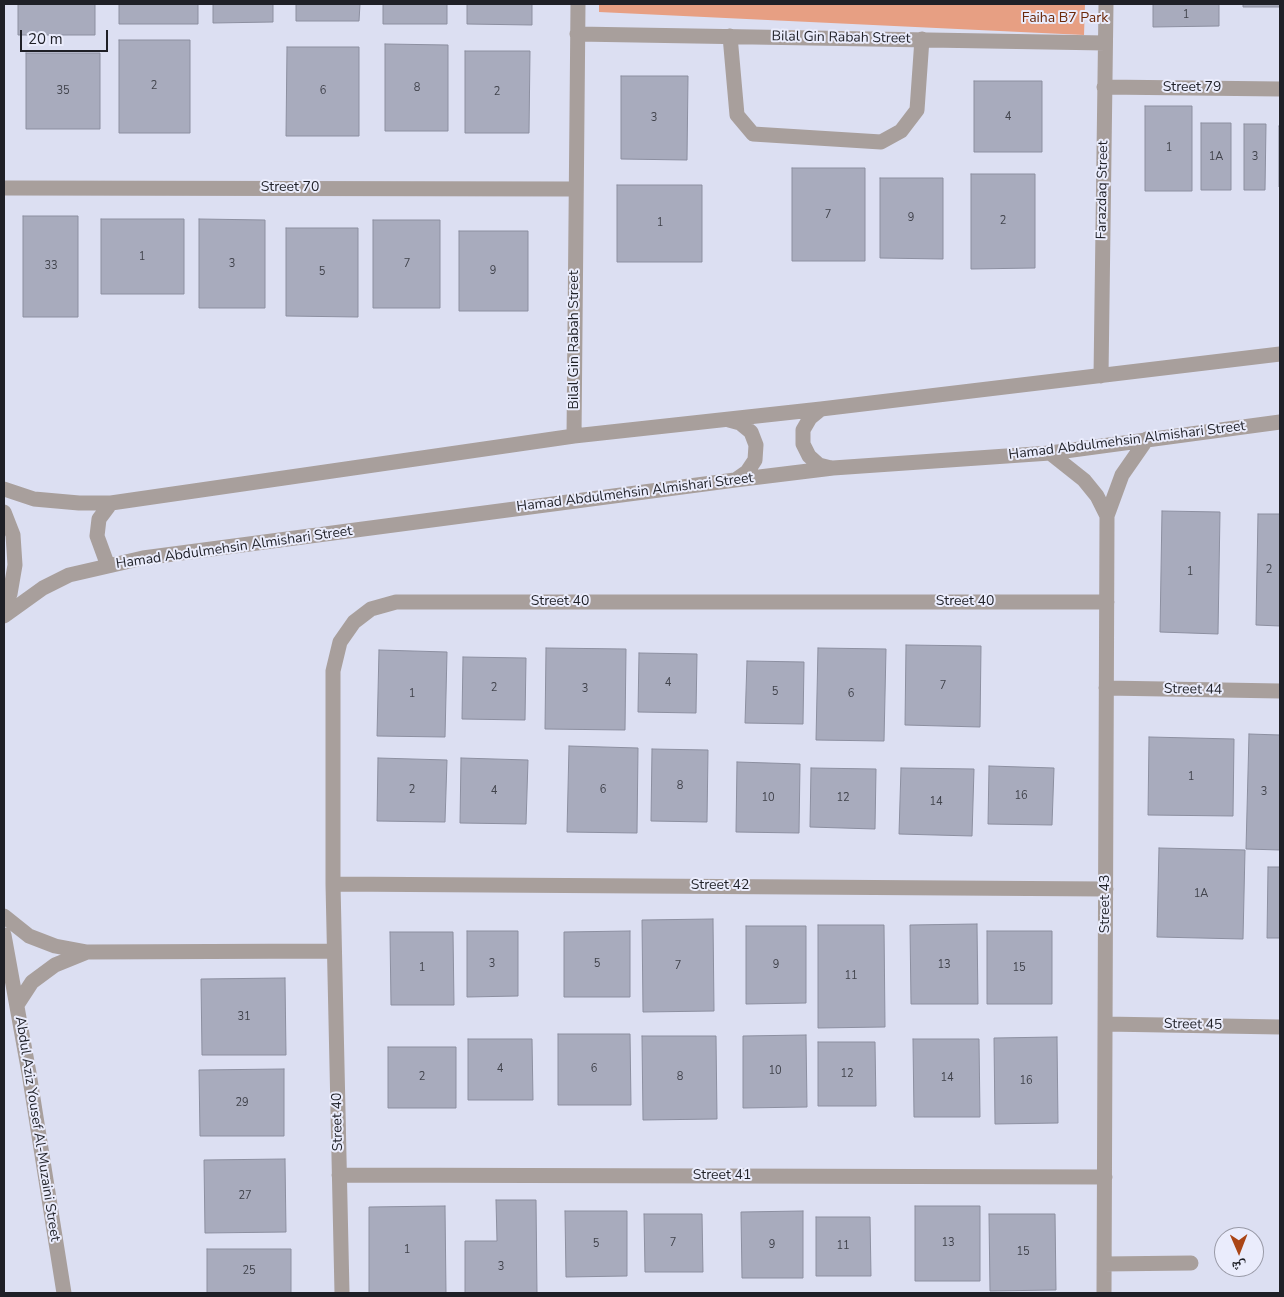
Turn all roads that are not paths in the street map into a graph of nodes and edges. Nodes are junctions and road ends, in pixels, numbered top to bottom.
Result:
1 (578, 4) edge
2 (1106, 4) edge
3 (578, 34) junction
4 (730, 36) junction
5 (922, 39) junction
6 (1105, 44) junction
7 (1104, 87) junction
8 (1280, 88) edge
9 (4, 188) edge
10 (576, 189) junction
11 (1280, 354) edge
12 (1101, 376) junction
13 (821, 409) junction
14 (726, 419) junction
15 (1280, 422) edge
16 (574, 436) junction
17 (1147, 439) junction
18 (1050, 453) junction
19 (833, 468) junction
20 (735, 480) junction
21 (4, 489) edge
22 (111, 503) junction
23 (4, 512) edge
24 (1107, 516) junction
25 (108, 566) junction
26 (1107, 602) junction
27 (4, 606) edge
28 (4, 616) edge
29 (1106, 688) junction
30 (1280, 692) edge
31 (333, 884) junction
32 (1106, 889) junction
33 (4, 916) edge
34 (4, 935) edge
35 (334, 951) junction
36 (87, 952) junction
37 (16, 1005) junction
38 (1105, 1024) junction
39 (1280, 1027) edge
40 (339, 1175) junction
41 (1105, 1177) junction
42 (1191, 1263) dead end
43 (1104, 1264) junction
44 (64, 1293) edge
45 (342, 1293) edge
46 (1104, 1293) edge

1 - 3 street, Bilal Gin Rabah Street
2 - 6 street, Farazdaq Street
3 - 4 street, Bilal Gin Rabah Street
3 - 10 street, Bilal Gin Rabah Street
4 - 5 street, Bilal Gin Rabah Street
4 - 5 street
5 - 6 street, Bilal Gin Rabah Street
6 - 7 street, Farazdaq Street
7 - 8 street, Street 79
7 - 12 street, Farazdaq Street
9 - 10 street, Street 70
10 - 16 street, Bilal Gin Rabah Street
11 - 12 street
12 - 13 street
13 - 14 street
13 - 19 street
14 - 16 street
14 - 20 street
15 - 17 street, Hamad Abdulmehsin Almishari Street
16 - 22 street
17 - 18 street, Hamad Abdulmehsin Almishari Street
17 - 24 street, Street 43
18 - 19 street, Hamad Abdulmehsin Almishari Street
18 - 24 street, Street 43
19 - 20 street, Hamad Abdulmehsin Almishari Street
20 - 25 street, Hamad Abdulmehsin Almishari Street
21 - 22 street
22 - 25 street
23 - 27 street
24 - 26 street, Street 43
25 - 28 street, Hamad Abdulmehsin Almishari Street
26 - 29 street, Street 43
26 - 31 street, Street 40
29 - 30 street, Street 44
29 - 32 street, Street 43
31 - 32 street, Street 42
31 - 35 street, Street 40
32 - 38 street, Street 43
33 - 36 street
34 - 37 street, Abdul Aziz Yousef Al-Muzaini Street
35 - 36 street
35 - 40 street, Street 40
36 - 37 street
37 - 44 street, Abdul Aziz Yousef Al-Muzaini Street
38 - 39 street, Street 45
38 - 41 street, Street 43
40 - 41 street, Street 41
40 - 45 street, Street 40
41 - 43 street, Street 43
42 - 43 street
43 - 46 street, Street 43

